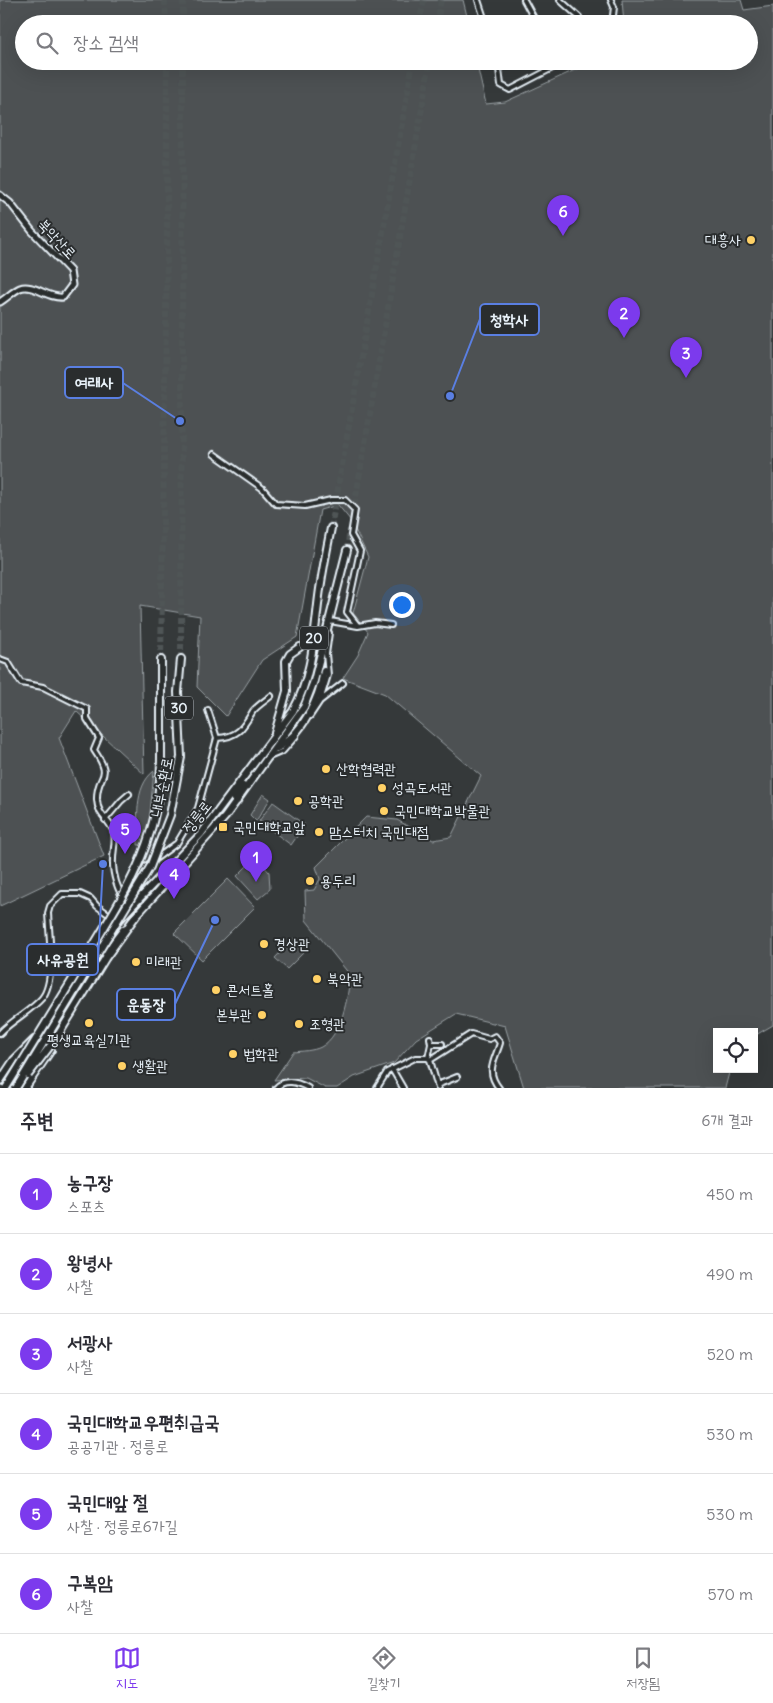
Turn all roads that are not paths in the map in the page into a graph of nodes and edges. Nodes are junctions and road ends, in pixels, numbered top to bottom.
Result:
1 (478, 0) edge
2 (524, 0) edge
3 (560, 0) edge
4 (611, 0) edge
5 (483, 15) edge
6 (532, 15) edge
7 (577, 15) edge
8 (613, 15) edge
9 (499, 70) edge
10 (549, 70) edge
11 (0, 195) edge
12 (0, 302) edge
13 (214, 454) dead end
14 (331, 528) tunnel mouth
15 (347, 550) tunnel mouth
16 (339, 580) junction
17 (330, 621) junction
18 (391, 625) dead end
19 (358, 626) junction
20 (300, 647) dead end
21 (181, 659) tunnel mouth
22 (0, 660) edge
23 (161, 660) tunnel mouth
24 (324, 671) tunnel mouth
25 (343, 683) dead end
26 (272, 696) dead end
27 (320, 701) junction
28 (208, 710) dead end
29 (217, 738) junction
30 (273, 739) junction
31 (274, 750) junction
32 (269, 758) junction
33 (255, 762) junction
34 (129, 794) dead end
35 (237, 801) junction
36 (105, 820) junction
37 (126, 903) junction
38 (135, 917) junction
39 (118, 922) junction
40 (92, 975) junction
41 (80, 977) junction
42 (80, 1005) junction
43 (67, 1025) junction
44 (0, 1033) edge
45 (430, 1038) dead end
46 (431, 1044) junction
47 (442, 1044) dead end
48 (429, 1059) junction
49 (392, 1069) junction
50 (457, 1076) dead end
51 (0, 1081) edge
52 (437, 1086) edge
53 (6, 1088) edge
54 (11, 1088) edge
55 (17, 1088) edge
56 (25, 1088) edge
57 (276, 1088) edge
58 (308, 1088) edge
59 (377, 1088) edge
60 (403, 1088) edge
61 (499, 1088) edge

1 - 5 street
2 - 6 street
3 - 7 street
4 - 8 street
9 - 10 street
11 - 12 street, 북악산로
13 - 19 street
14 - 30 main road, 정릉로 / 20
15 - 16 main road, 정릉로 / 20
16 - 17 street, 정릉로
16 - 31 main road, 정릉로 / 20
17 - 19 street
17 - 27 street, 정릉로
18 - 19 street
20 - 30 main road
21 - 55 main road, 내부순환로 / 30, bridge
22 - 36 street
23 - 53 main road, 내부순환로 / 30, bridge
24 - 31 main road
25 - 27 street, 정릉로
26 - 29 street
27 - 32 street, 정릉로
28 - 29 street
29 - 37 street
30 - 33 main road, 정릉로 / 20
31 - 32 main road, 정릉로 / 20
32 - 35 main road, 정릉로 / 20
33 - 35 main road
33 - 39 main road, 정릉로 / 20
34 - 36 street
35 - 38 main road, 정릉로 / 20
36 - 37 street
37 - 39 street
38 - 40 main road, 정릉로 / 20
38 - 42 main road, 정릉로
38 - 55 main road, bridge
39 - 41 main road, 정릉로 / 20
39 - 44 street
40 - 42 main road, 정릉로 / 20
40 - 43 main road, 정릉로
41 - 51 main road, bridge
41 - 54 main road, 정릉로 / 20
41 - 55 street
42 - 43 main road, 정릉로 / 20
43 - 56 main road, 정릉로 / 20
45 - 46 street
46 - 47 street
46 - 48 street
48 - 49 street
48 - 52 street
48 - 61 street
49 - 59 street
49 - 60 street
50 - 52 street
57 - 58 street

